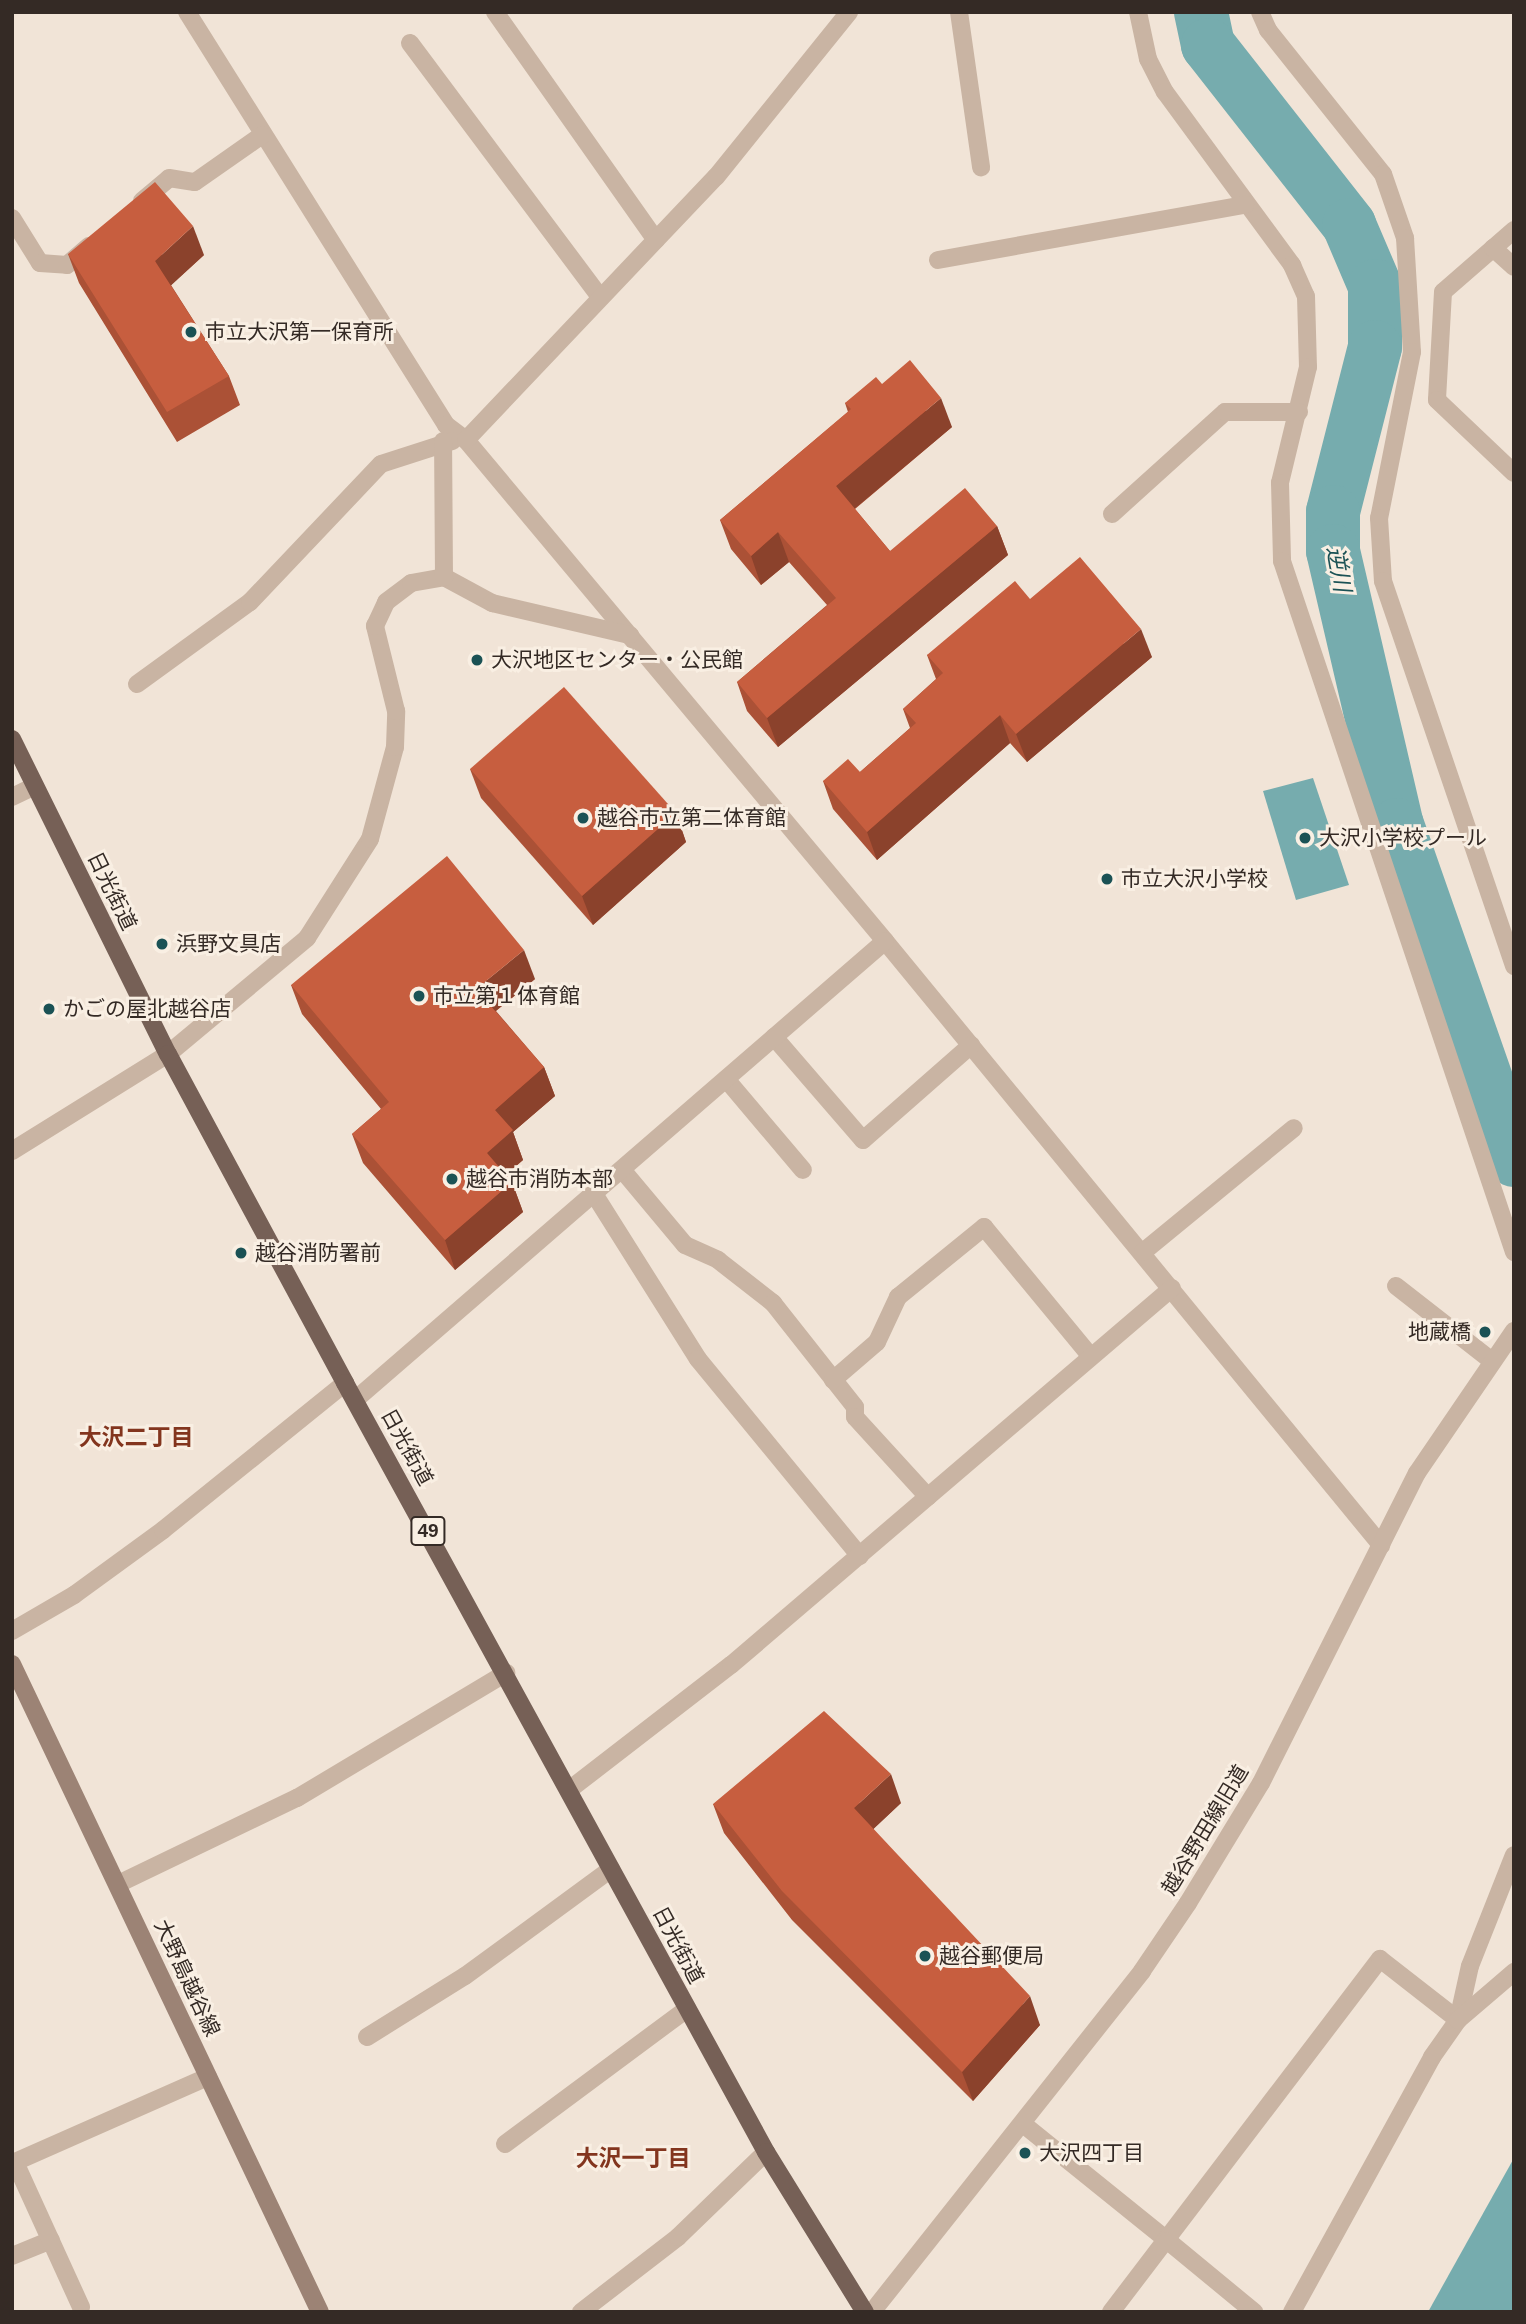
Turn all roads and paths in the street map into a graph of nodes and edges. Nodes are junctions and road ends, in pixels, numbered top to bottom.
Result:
1 (187, 12) edge
2 (495, 12) edge
3 (849, 12) edge
4 (959, 12) edge
5 (1138, 12) edge
6 (1260, 12) edge
7 (410, 43) dead end
8 (262, 135) junction
9 (981, 167) dead end
10 (1245, 205) junction
11 (128, 213) edge
12 (12, 218) edge
13 (108, 230) edge
14 (1514, 230) edge
15 (656, 240) junction
16 (1493, 248) junction
17 (938, 260) dead end
18 (1514, 267) edge
19 (600, 297) junction
20 (1299, 412) junction
21 (466, 440) junction
22 (443, 441) junction
23 (1514, 473) edge
24 (1112, 514) dead end
25 (444, 577) junction
26 (630, 635) junction
27 (137, 684) dead end
28 (12, 739) edge
29 (35, 786) junction
30 (12, 797) edge
31 (885, 941) junction
32 (1514, 966) edge
33 (775, 1037) junction
34 (971, 1045) junction
35 (167, 1054) junction
36 (726, 1079) junction
37 (1294, 1128) dead end
38 (12, 1151) edge
39 (803, 1170) dead end
40 (624, 1172) junction
41 (596, 1197) junction
42 (1143, 1252) junction
43 (1514, 1252) edge
44 (1396, 1286) dead end
45 (1172, 1288) junction
46 (1514, 1331) edge
47 (1091, 1357) junction
48 (1492, 1361) junction
49 (833, 1380) junction
50 (345, 1383) junction
51 (355, 1399) junction
52 (928, 1497) junction
53 (1381, 1545) junction
54 (860, 1556) junction
55 (12, 1630) edge
56 (12, 1664) edge
57 (506, 1673) junction
58 (569, 1790) junction
59 (1514, 1855) edge
60 (611, 1869) junction
61 (118, 1884) junction
62 (1514, 1972) edge
63 (687, 2009) junction
64 (1458, 2020) junction
65 (367, 2038) dead end
66 (208, 2077) junction
67 (1023, 2124) junction
68 (505, 2144) dead end
69 (766, 2152) junction
70 (51, 2240) junction
71 (1168, 2241) junction
72 (12, 2256) edge
73 (81, 2307) dead end
74 (320, 2312) edge
75 (581, 2312) edge
76 (865, 2312) edge
77 (872, 2312) edge
78 (1111, 2312) edge
79 (1254, 2312) edge
80 (1292, 2312) edge

1 - 8 street
2 - 15 street
3 - 15 street
4 - 9 street
5 - 10 street
6 - 32 street
7 - 19 street
8 - 11 street
8 - 21 street
10 - 17 street
10 - 20 street
12 - 13 street
14 - 16 street
15 - 19 street
16 - 18 street
16 - 23 street
19 - 21 street
20 - 24 street
20 - 43 street
21 - 22 street
21 - 26 street
22 - 25 street
22 - 27 street
25 - 26 street
25 - 35 street
26 - 31 street
28 - 29 main road, 日光街道 / 49
29 - 30 street
29 - 35 main road, 日光街道 / 49
31 - 33 street
31 - 34 street
33 - 34 street
33 - 36 street
34 - 42 street
35 - 38 street
35 - 50 main road, 日光街道 / 49
36 - 39 street
36 - 40 street
37 - 42 street
40 - 41 street
40 - 49 street
41 - 51 street
41 - 54 street
42 - 45 street
44 - 48 street
45 - 47 street
45 - 53 street
46 - 48 street, 越谷野田線旧道
47 - 49 street
47 - 52 street
48 - 53 street, 越谷野田線旧道
49 - 52 street
50 - 51 main road, 日光街道 / 49
50 - 55 street
51 - 57 main road, 日光街道 / 49
52 - 54 street
53 - 67 street, 越谷野田線旧道
54 - 58 street
56 - 61 main road, 大野島越谷線
57 - 58 main road, 日光街道 / 49
57 - 61 street
58 - 60 main road, 日光街道 / 49
59 - 64 street
60 - 63 main road, 日光街道 / 49
60 - 65 street
61 - 66 main road, 大野島越谷線
62 - 64 street
63 - 68 street
63 - 69 main road, 日光街道 / 49
64 - 71 street
64 - 80 street
66 - 70 street
66 - 74 main road, 大野島越谷線
67 - 71 street
67 - 77 street, 越谷野田線旧道
69 - 75 street
69 - 76 main road, 日光街道 / 49
70 - 72 street
70 - 73 street
71 - 78 street
71 - 79 street

